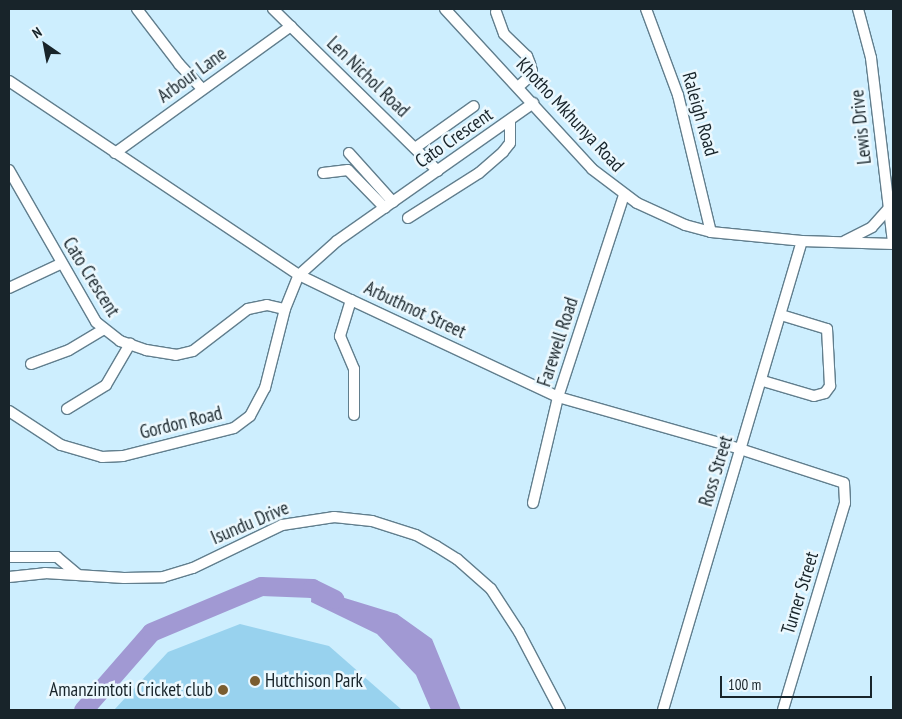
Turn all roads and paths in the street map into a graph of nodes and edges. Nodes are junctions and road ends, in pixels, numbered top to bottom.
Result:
1 (137, 9) edge
2 (273, 9) edge
3 (445, 9) edge
4 (646, 9) edge
5 (858, 9) edge
6 (496, 12) dead end
7 (291, 26) junction
8 (9, 81) edge
9 (518, 86) junction
10 (202, 89) junction
11 (534, 104) junction
12 (474, 106) dead end
13 (510, 120) junction
14 (415, 148) junction
15 (115, 153) junction
16 (348, 153) dead end
17 (9, 170) edge
18 (438, 171) junction
19 (324, 173) dead end
20 (624, 195) junction
21 (389, 205) junction
22 (888, 208) junction
23 (408, 218) dead end
24 (711, 232) junction
25 (802, 241) junction
26 (842, 242) junction
27 (893, 243) edge
28 (60, 264) junction
29 (299, 275) junction
30 (9, 288) edge
31 (351, 300) junction
32 (285, 309) junction
33 (781, 315) junction
34 (102, 330) junction
35 (130, 344) junction
36 (31, 364) dead end
37 (762, 381) junction
38 (558, 398) junction
39 (67, 409) dead end
40 (9, 411) edge
41 (354, 415) dead end
42 (740, 449) junction
43 (846, 486) joint
44 (533, 503) dead end
45 (9, 557) edge
46 (77, 574) junction
47 (9, 576) edge
48 (560, 710) edge
49 (663, 710) edge
50 (782, 710) edge

1 - 10 street
2 - 7 street, Len Nichol Road
3 - 9 street, Khotho Mkhunya Road
4 - 24 street, Raleigh Road
5 - 22 street, Lewis Drive
6 - 9 street
7 - 10 street, Arbour Lane
7 - 14 street, Len Nichol Road
8 - 15 street, Arbuthnot Street
9 - 11 street, Khotho Mkhunya Road
10 - 15 street, Arbour Lane
11 - 13 street, Cato Crescent
11 - 20 street, Khotho Mkhunya Road
12 - 14 street
13 - 18 street, Cato Crescent
13 - 23 street
14 - 18 street, Len Nichol Road
15 - 29 street, Arbuthnot Street
16 - 21 street
17 - 28 street, Cato Crescent
18 - 21 street, Cato Crescent
19 - 21 street
20 - 24 street, Khotho Mkhunya Road
20 - 38 street, Farewell Road
21 - 29 street, Cato Crescent
22 - 26 street
22 - 27 street, Lewis Drive
24 - 25 street, Khotho Mkhunya Road
25 - 26 street, Khotho Mkhunya Road
25 - 33 street, Ross Street
26 - 27 street, Khotho Mkhunya Road
28 - 30 street
28 - 34 street, Cato Crescent
29 - 31 street, Arbuthnot Street
29 - 32 street, Gordon Road
31 - 38 street, Arbuthnot Street
31 - 41 street
32 - 35 street, Cato Crescent
32 - 40 street, Gordon Road
33 - 37 street, Ross Street
33 - 37 street
34 - 35 street, Cato Crescent
34 - 36 street
35 - 39 street
37 - 42 street, Ross Street
38 - 42 street, Arbuthnot Street
38 - 44 street, Farewell Road
42 - 43 street, Arbuthnot Street
42 - 49 street, Ross Street
43 - 50 street, Turner Street
45 - 46 street
46 - 47 street, Isundu Drive
46 - 48 street, Isundu Drive

